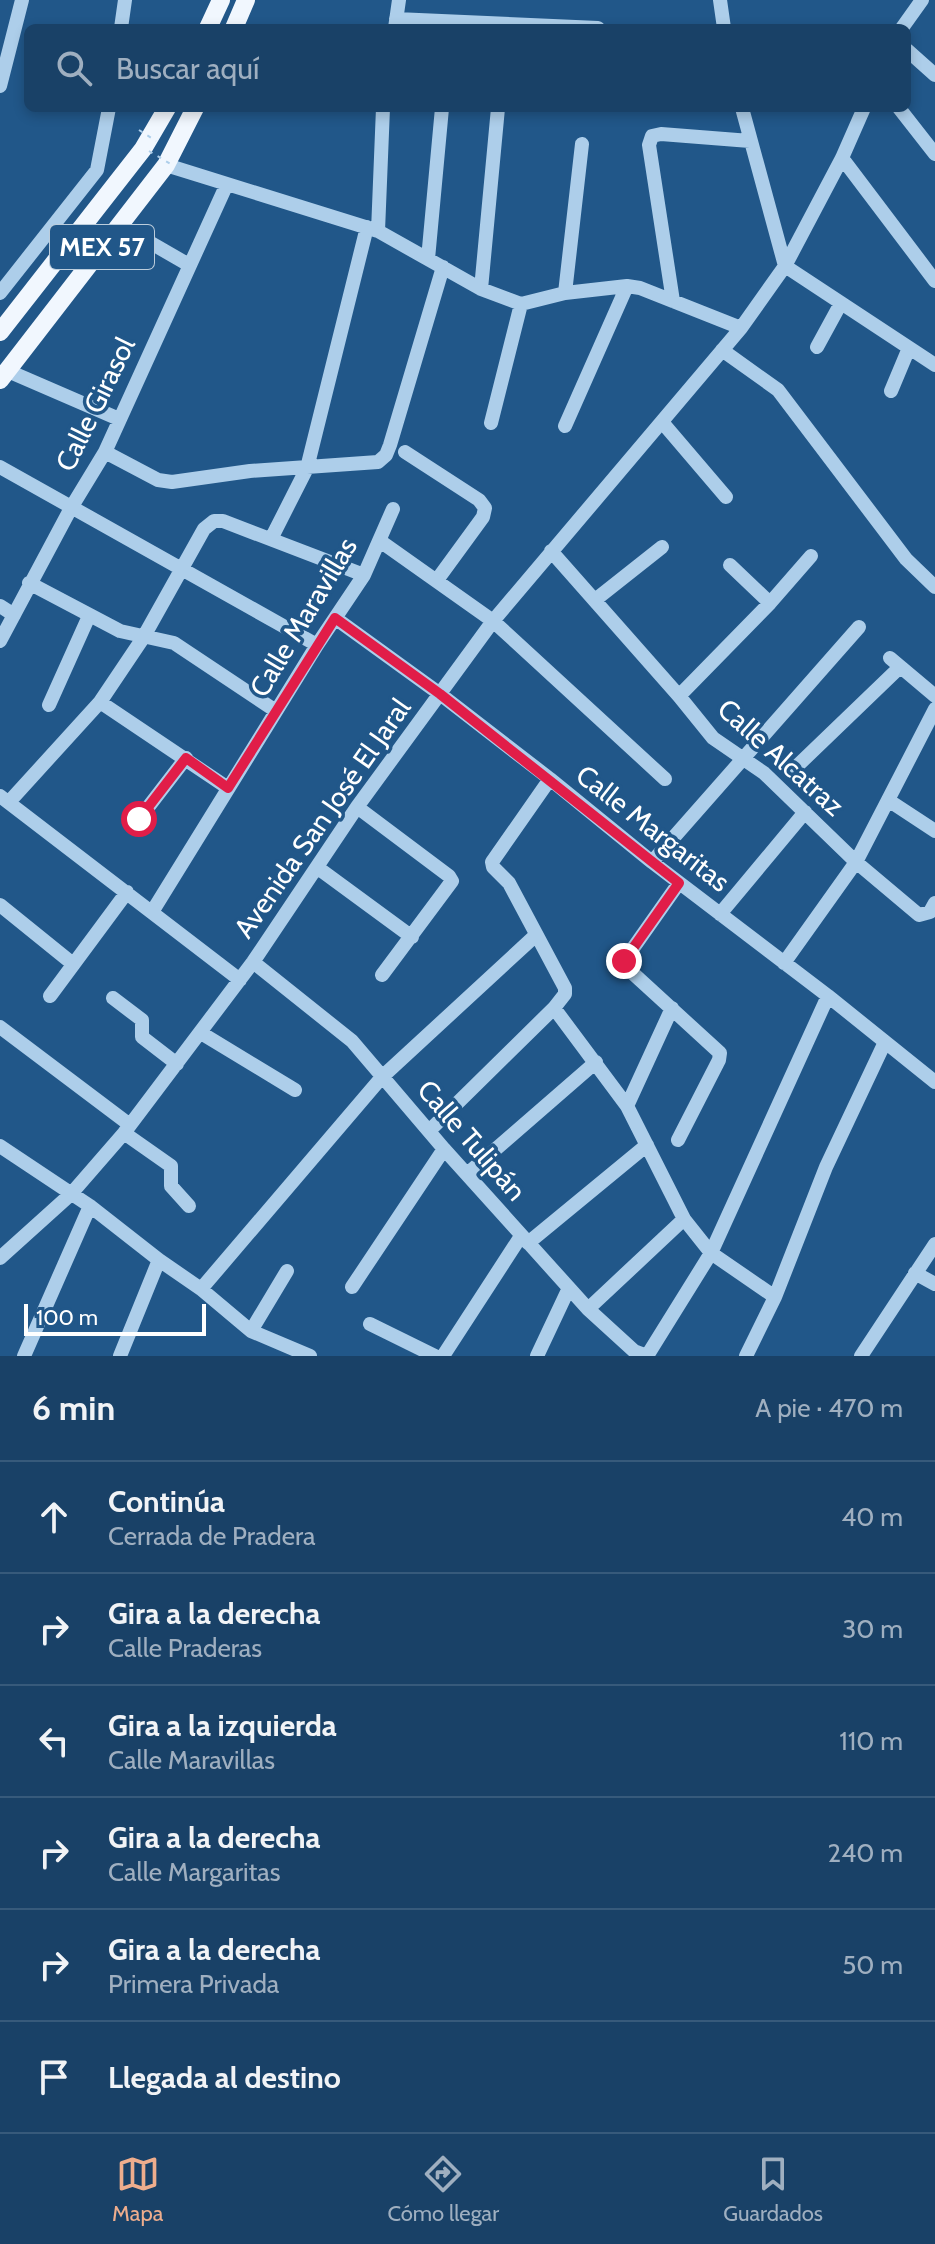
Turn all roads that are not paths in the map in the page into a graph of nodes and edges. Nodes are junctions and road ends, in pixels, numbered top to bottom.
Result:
1 (22, 0) edge
2 (125, 0) edge
3 (221, 0) edge
4 (246, 0) edge
5 (399, 0) edge
6 (720, 0) edge
7 (922, 0) edge
8 (122, 24) edge
9 (210, 24) edge
10 (236, 24) edge
11 (396, 24) edge
12 (723, 24) edge
13 (905, 24) edge
14 (911, 54) edge
15 (935, 75) edge
16 (0, 86) edge
17 (108, 112) edge
18 (165, 112) edge
19 (193, 112) edge
20 (383, 112) edge
21 (442, 112) edge
22 (498, 112) edge
23 (743, 112) edge
24 (862, 112) edge
25 (902, 112) edge
26 (750, 141) junction
27 (582, 144) dead end
28 (935, 154) edge
29 (842, 158) junction
30 (170, 166) junction
31 (97, 170) junction
32 (118, 181) junction
33 (226, 186) junction
34 (372, 229) junction
35 (151, 243) dead end
36 (428, 259) junction
37 (189, 265) junction
38 (785, 266) junction
39 (443, 267) junction
40 (935, 281) edge
41 (627, 286) junction
42 (481, 289) junction
43 (0, 293) edge
44 (565, 293) junction
45 (673, 301) junction
46 (841, 303) junction
47 (521, 304) junction
48 (741, 328) junction
49 (0, 332) edge
50 (817, 347) dead end
51 (909, 348) junction
52 (722, 350) junction
53 (935, 365) edge
54 (4, 375) edge
55 (891, 391) dead end
56 (119, 419) junction
57 (662, 422) junction
58 (491, 423) dead end
59 (565, 426) dead end
60 (105, 452) junction
61 (405, 452) dead end
62 (0, 467) edge
63 (307, 468) junction
64 (726, 497) dead end
65 (71, 508) junction
66 (393, 509) dead end
67 (271, 539) junction
68 (380, 541) junction
69 (662, 547) dead end
70 (551, 551) junction
71 (811, 556) dead end
72 (730, 565) dead end
73 (181, 569) junction
74 (364, 575) junction
75 (437, 580) junction
76 (29, 583) junction
77 (935, 587) edge
78 (595, 600) junction
79 (770, 603) junction
80 (0, 606) edge
81 (14, 615) junction
82 (89, 616) junction
83 (335, 618) junction
84 (493, 621) junction
85 (859, 627) dead end
86 (143, 638) junction
87 (0, 641) edge
88 (317, 645) junction
89 (440, 694) junction
90 (679, 696) junction
91 (935, 696) edge
92 (100, 702) junction
93 (49, 705) dead end
94 (935, 709) edge
95 (276, 711) junction
96 (186, 758) junction
97 (742, 758) junction
98 (795, 768) dead end
99 (550, 779) junction
100 (665, 779) dead end
101 (228, 788) junction
102 (5, 799) edge
103 (888, 800) junction
104 (357, 807) junction
105 (805, 812) junction
106 (139, 819) dead end
107 (935, 831) edge
108 (652, 862) junction
109 (856, 862) junction
110 (318, 868) junction
111 (679, 883) junction
112 (127, 892) junction
113 (935, 903) edge
114 (0, 905) edge
115 (152, 912) junction
116 (720, 914) junction
117 (536, 935) junction
118 (412, 937) junction
119 (253, 962) junction
120 (784, 963) junction
121 (73, 964) junction
122 (382, 975) dead end
123 (240, 980) junction
124 (50, 996) dead end
125 (828, 996) junction
126 (113, 998) dead end
127 (554, 1008) junction
128 (672, 1008) junction
129 (0, 1027) edge
130 (201, 1033) junction
131 (885, 1042) junction
132 (596, 1062) junction
133 (177, 1064) junction
134 (382, 1077) junction
135 (935, 1082) edge
136 (295, 1090) dead end
137 (627, 1106) junction
138 (127, 1129) junction
139 (429, 1131) junction
140 (678, 1140) dead end
141 (647, 1145) junction
142 (0, 1146) edge
143 (444, 1149) junction
144 (467, 1174) junction
145 (71, 1194) junction
146 (90, 1206) junction
147 (189, 1206) dead end
148 (684, 1219) junction
149 (524, 1240) junction
150 (935, 1244) edge
151 (711, 1253) junction
152 (0, 1258) edge
153 (159, 1260) junction
154 (287, 1271) dead end
155 (915, 1273) junction
156 (935, 1284) edge
157 (352, 1287) dead end
158 (569, 1288) junction
159 (201, 1289) junction
160 (775, 1297) junction
161 (588, 1309) junction
162 (370, 1324) dead end
163 (251, 1331) junction
164 (280, 1350) edge
165 (638, 1354) edge
166 (24, 1356) edge
167 (120, 1356) edge
168 (310, 1356) edge
169 (435, 1356) edge
170 (443, 1356) edge
171 (537, 1356) edge
172 (746, 1356) edge
173 (861, 1356) edge

1 - 16 street
2 - 8 street
3 - 9 main road
4 - 10 main road
5 - 11 street
6 - 12 street
7 - 13 street
14 - 15 street
17 - 31 street
18 - 32 main road, MEX 57
19 - 30 main road, MEX 57
20 - 34 street
21 - 36 street
22 - 42 street
23 - 26 street
24 - 29 street, Avenida San José El Jaral
25 - 28 street
26 - 38 street
26 - 45 street
27 - 44 street
29 - 38 street, Avenida San José El Jaral
29 - 40 street
30 - 33 street
30 - 54 main road, MEX 57
31 - 32 street
31 - 43 street
32 - 49 main road, MEX 57
33 - 34 street
33 - 37 street, Calle Girasol
34 - 36 street
34 - 63 street
35 - 37 street
36 - 39 street
37 - 56 street, Calle Girasol
38 - 46 street
38 - 48 street, Avenida San José El Jaral
39 - 42 street
39 - 63 street
41 - 44 street
41 - 45 street
41 - 59 street
42 - 47 street
44 - 47 street
45 - 48 street
46 - 50 street
46 - 51 street
47 - 58 street
48 - 52 street, Avenida San José El Jaral
51 - 53 street
51 - 55 street
52 - 57 street, Avenida San José El Jaral
52 - 77 street
54 - 56 street
56 - 60 street, Calle Girasol
57 - 64 street
57 - 70 street, Avenida San José El Jaral
60 - 63 street
60 - 65 street, Calle Girasol
61 - 75 street
62 - 65 street
63 - 67 street
65 - 73 street
65 - 76 street, Calle Girasol
66 - 68 street, Calle Maravillas
67 - 73 street
67 - 74 street
68 - 74 street, Calle Maravillas
68 - 75 street
69 - 78 street
70 - 78 street, Calle Alcatraz
70 - 84 street, Avenida San José El Jaral
71 - 79 street
72 - 79 street
73 - 86 street
73 - 88 street
74 - 83 street, Calle Maravillas
75 - 84 street
76 - 81 street, Calle Girasol
76 - 82 street
78 - 90 street, Calle Alcatraz
79 - 90 street
80 - 81 street
81 - 87 street, Calle Girasol
82 - 86 street
82 - 93 street
83 - 88 street, Calle Maravillas
83 - 89 street, Calle Margaritas
84 - 89 street, Avenida San José El Jaral
84 - 100 street
85 - 97 street
86 - 92 street
86 - 95 street
88 - 95 street, Calle Maravillas
89 - 99 street, Calle Margaritas
89 - 104 street, Avenida San José El Jaral
90 - 97 street, Calle Alcatraz
91 - 98 street
92 - 96 street
92 - 102 street
94 - 103 street
95 - 101 street, Calle Maravillas
96 - 101 street
96 - 106 street
97 - 105 street, Calle Alcatraz
97 - 108 street
99 - 108 street, Calle Margaritas
99 - 117 street
101 - 115 street, Calle Maravillas
102 - 112 street
103 - 107 street
103 - 109 street
104 - 110 street, Avenida San José El Jaral
104 - 118 street
105 - 109 street, Calle Alcatraz
105 - 116 street
108 - 111 street, Calle Margaritas
109 - 113 street, Calle Alcatraz
109 - 120 street
110 - 118 street
110 - 119 street, Avenida San José El Jaral
111 - 116 street, Calle Margaritas
111 - 128 street
112 - 115 street
112 - 121 street
114 - 121 street
115 - 123 street
116 - 120 street, Calle Margaritas
117 - 127 street
117 - 134 street
118 - 122 street
119 - 123 street, Avenida San José El Jaral
119 - 134 street, Calle Tulipán
120 - 125 street, Calle Margaritas
121 - 124 street
123 - 130 street, Avenida San José El Jaral
125 - 131 street, Calle Margaritas
125 - 151 street
126 - 133 street
127 - 132 street
127 - 139 street
128 - 137 street
128 - 140 street
129 - 138 street
130 - 133 street, Avenida San José El Jaral
130 - 136 street
131 - 135 street, Calle Margaritas
131 - 160 street
132 - 137 street
132 - 144 street
133 - 138 street, Avenida San José El Jaral
134 - 139 street, Calle Tulipán
134 - 159 street
137 - 141 street
138 - 145 street, Avenida San José El Jaral
138 - 147 street
139 - 143 street, Calle Tulipán
141 - 148 street
141 - 149 street
142 - 145 street
143 - 144 street, Calle Tulipán
143 - 157 street
144 - 149 street, Calle Tulipán
145 - 146 street
145 - 152 street, Avenida San José El Jaral
146 - 153 street
146 - 166 street
148 - 151 street
148 - 161 street
149 - 158 street, Calle Tulipán
149 - 170 street
150 - 155 street
151 - 160 street
151 - 165 street
153 - 159 street
153 - 167 street
154 - 163 street
155 - 156 street
155 - 173 street
158 - 161 street, Calle Tulipán
158 - 171 street
159 - 163 street
160 - 172 street
161 - 165 street, Calle Tulipán
162 - 169 street
163 - 164 street
164 - 168 street

